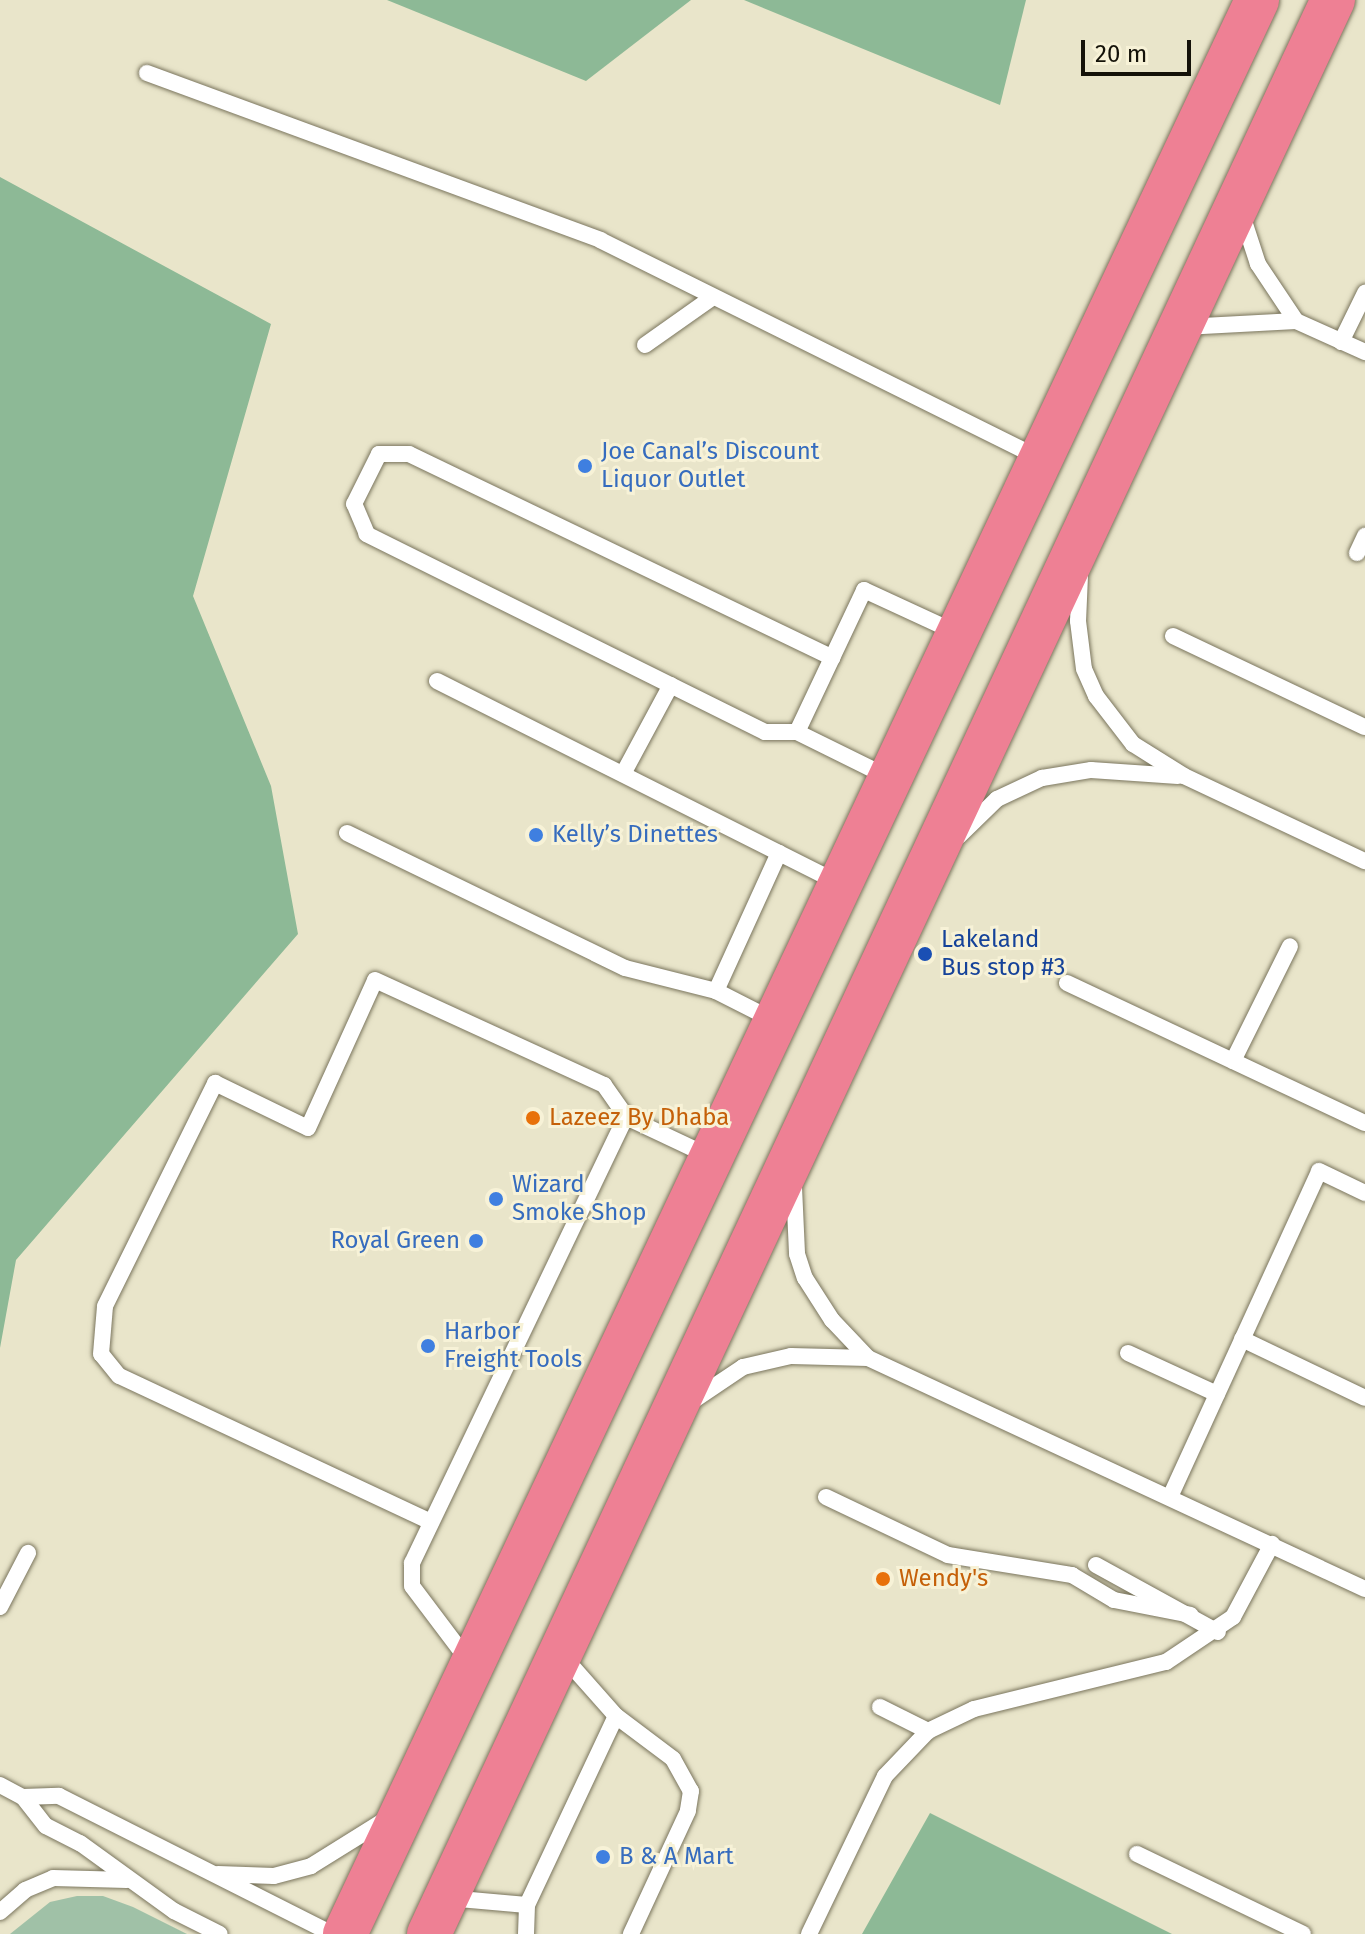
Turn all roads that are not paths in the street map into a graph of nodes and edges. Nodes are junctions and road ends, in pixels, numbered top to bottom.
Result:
1 (1257, 0) edge
2 (1333, 0) edge
3 (147, 73) dead end
4 (1239, 204) junction
5 (1365, 293) edge
6 (713, 297) junction
7 (1296, 321) junction
8 (1182, 328) junction
9 (1341, 342) junction
10 (645, 345) dead end
11 (1365, 352) edge
12 (1040, 459) junction
13 (1365, 536) edge
14 (1081, 547) junction
15 (1357, 553) dead end
16 (958, 634) junction
17 (1173, 636) dead end
18 (832, 658) junction
19 (437, 681) dead end
20 (671, 685) junction
21 (1365, 727) edge
22 (797, 732) junction
23 (623, 774) junction
24 (1184, 776) junction
25 (890, 778) junction
26 (347, 833) dead end
27 (779, 853) junction
28 (933, 861) junction
29 (1365, 861) edge
30 (840, 884) junction
31 (1290, 946) dead end
32 (1067, 983) dead end
33 (716, 991) junction
34 (776, 1021) junction
35 (1233, 1061) junction
36 (626, 1117) junction
37 (810, 1120) junction
38 (1365, 1123) edge
39 (712, 1158) junction
40 (1365, 1193) edge
41 (1242, 1339) junction
42 (1128, 1353) dead end
43 (868, 1358) junction
44 (1217, 1394) junction
45 (1365, 1398) edge
46 (667, 1422) junction
47 (826, 1497) dead end
48 (1170, 1497) junction
49 (431, 1522) junction
50 (1272, 1544) junction
51 (28, 1553) dead end
52 (1096, 1565) dead end
53 (1365, 1589) edge
54 (0, 1607) edge
55 (1191, 1615) junction
56 (1218, 1632) junction
57 (561, 1654) junction
58 (473, 1667) junction
59 (880, 1707) dead end
60 (616, 1716) junction
61 (928, 1731) junction
62 (0, 1785) edge
63 (23, 1797) junction
64 (406, 1806) junction
65 (1137, 1854) dead end
66 (209, 1873) junction
67 (130, 1881) junction
68 (527, 1905) junction
69 (0, 1912) edge
70 (438, 1916) edge
71 (220, 1934) edge
72 (332, 1934) edge
73 (345, 1934) edge
74 (526, 1934) edge
75 (631, 1934) edge
76 (809, 1934) edge
77 (1302, 1934) edge

1 - 12 highway
2 - 4 highway
3 - 6 lane
4 - 7 lane
4 - 8 highway
5 - 9 lane
6 - 10 lane
6 - 12 lane
7 - 8 lane
7 - 9 lane
8 - 14 highway
9 - 11 lane
12 - 16 highway
13 - 15 lane
14 - 24 lane
14 - 28 highway
16 - 18 lane
16 - 25 highway
17 - 21 lane
18 - 20 lane
18 - 22 lane
19 - 23 lane
20 - 22 lane
20 - 23 lane
22 - 25 lane
23 - 27 lane
24 - 28 lane
24 - 29 lane
25 - 30 highway
26 - 33 lane
27 - 30 lane
27 - 33 lane
28 - 37 highway
30 - 34 highway
31 - 35 lane
32 - 35 lane
33 - 34 lane
34 - 39 highway
35 - 38 lane
36 - 39 lane
36 - 49 lane
36 - 49 lane
37 - 43 lane
37 - 46 highway
39 - 58 highway
40 - 41 lane
41 - 44 lane
41 - 45 lane
42 - 44 lane
43 - 46 lane
43 - 48 lane
44 - 48 lane
46 - 57 highway
47 - 55 lane
48 - 50 lane
49 - 58 lane
50 - 53 lane
50 - 56 lane
51 - 54 lane
52 - 55 lane
55 - 56 lane
56 - 61 lane
57 - 60 lane
57 - 70 highway
58 - 64 highway
59 - 61 lane
60 - 68 lane
60 - 75 lane
61 - 76 lane
62 - 63 lane
63 - 66 lane
63 - 67 lane
64 - 66 lane
64 - 73 highway
65 - 77 lane
66 - 72 lane
67 - 69 lane
67 - 71 lane
68 - 70 lane
68 - 74 lane

